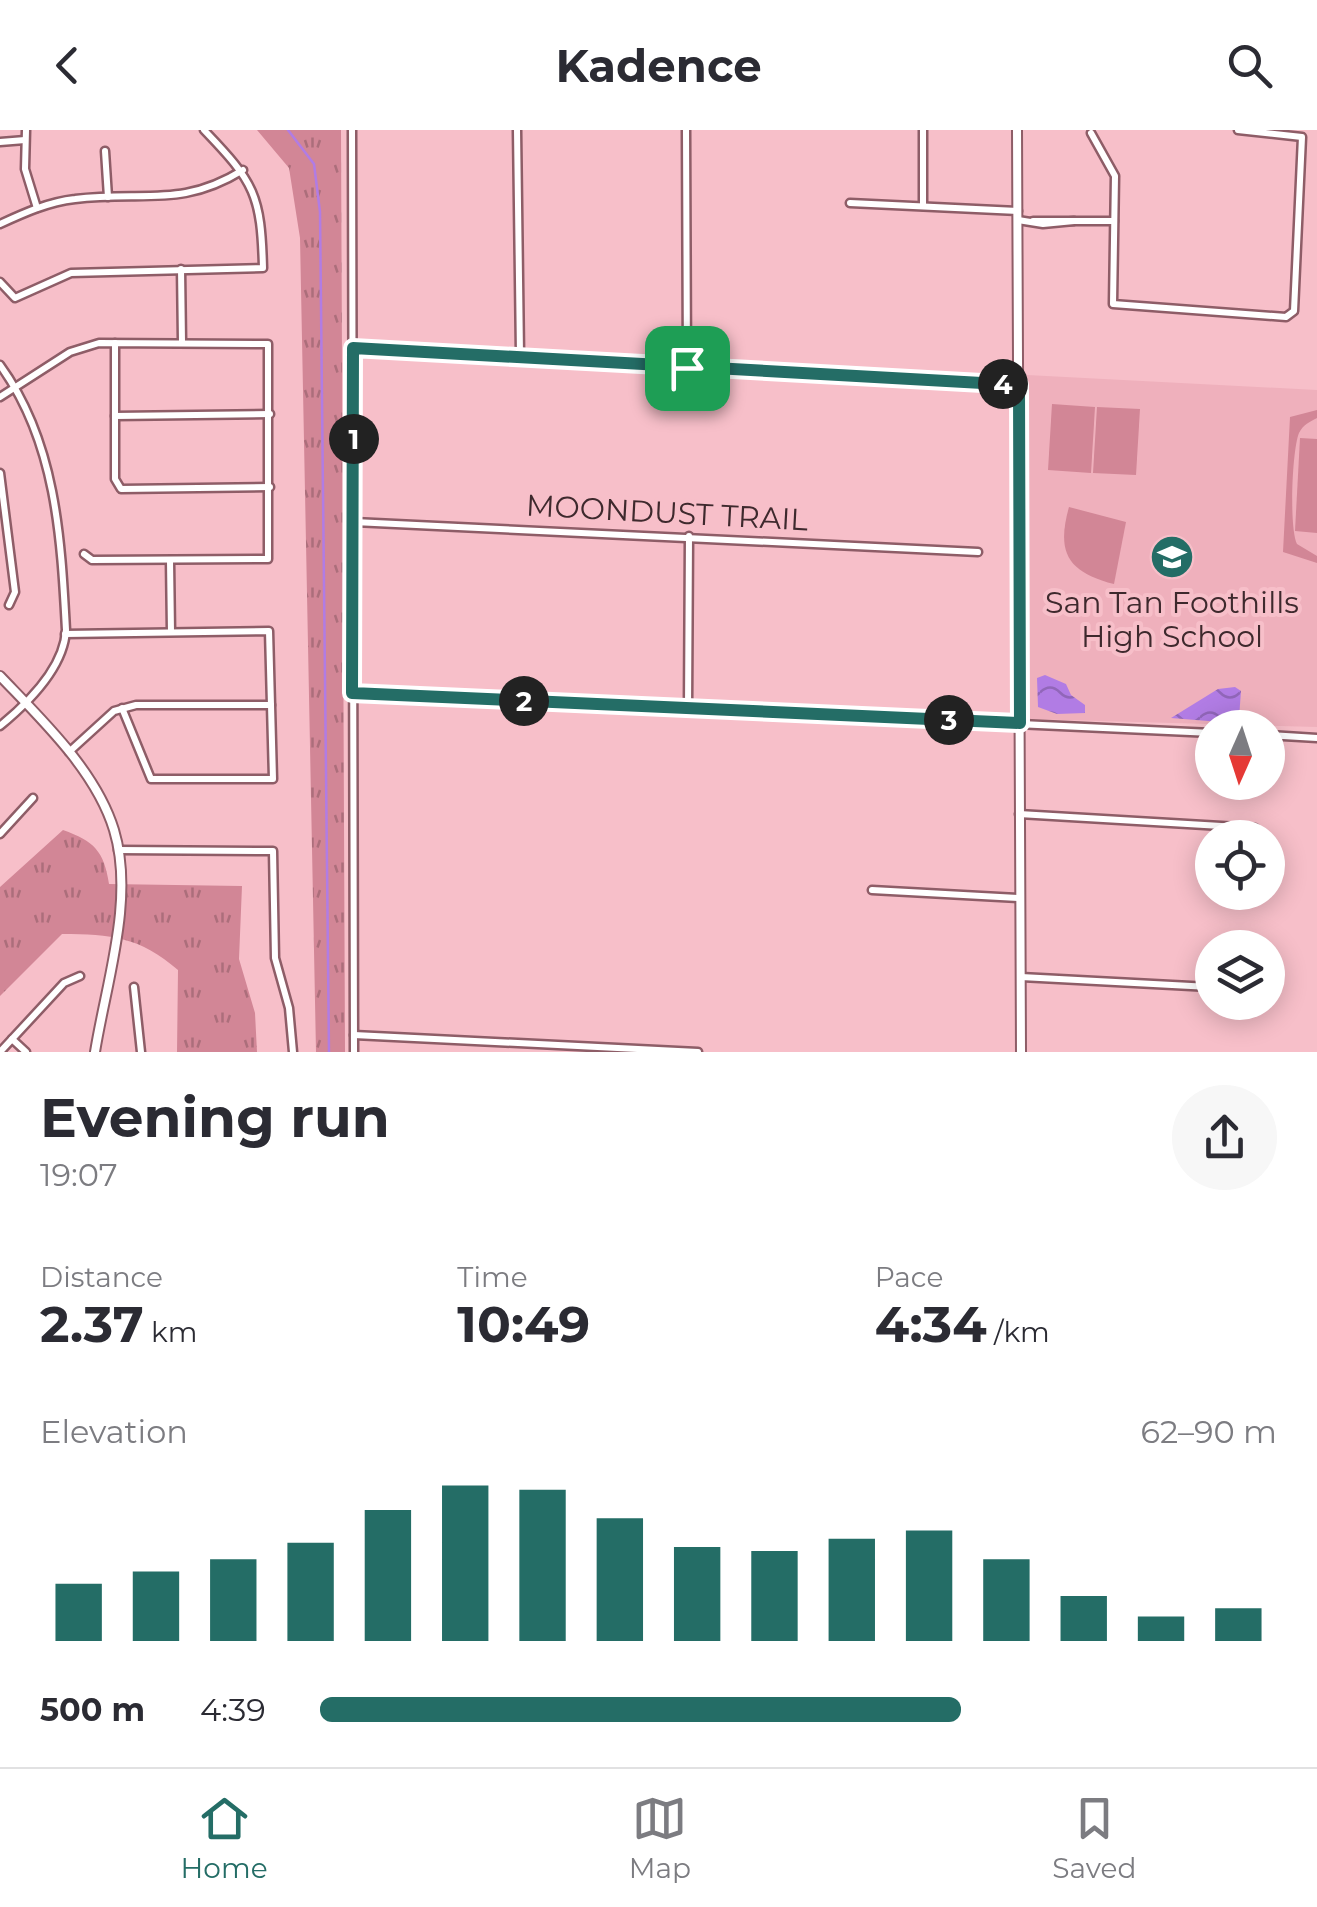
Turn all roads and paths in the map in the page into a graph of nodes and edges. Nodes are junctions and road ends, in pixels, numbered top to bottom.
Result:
1 (26, 130) edge
2 (204, 130) edge
3 (352, 130) edge
4 (517, 130) edge
5 (686, 130) edge
6 (923, 130) edge
7 (1017, 130) edge
8 (1238, 130) edge
9 (1091, 133) dead end
10 (25, 140) junction
11 (0, 142) edge
12 (106, 151) dead end
13 (243, 170) junction
14 (108, 197) junction
15 (850, 203) dead end
16 (923, 206) junction
17 (36, 208) junction
18 (1018, 216) junction
19 (1114, 222) junction
20 (0, 224) edge
21 (181, 269) junction
22 (0, 282) edge
23 (182, 342) junction
24 (114, 343) junction
25 (353, 348) junction
26 (520, 354) junction
27 (0, 365) edge
28 (687, 368) junction
29 (1019, 385) junction
30 (16, 387) junction
31 (0, 397) edge
32 (270, 414) junction
33 (114, 416) junction
34 (0, 473) edge
35 (270, 486) junction
36 (3, 521) edge
37 (354, 522) junction
38 (689, 536) junction
39 (978, 552) dead end
40 (84, 554) dead end
41 (170, 561) junction
42 (9, 605) dead end
43 (171, 632) junction
44 (65, 634) junction
45 (0, 676) edge
46 (352, 693) junction
47 (25, 705) junction
48 (271, 705) junction
49 (122, 708) junction
50 (688, 708) junction
51 (1020, 723) junction
52 (0, 726) edge
53 (1195, 731) edge
54 (1285, 736) edge
55 (1317, 738) edge
56 (68, 753) junction
57 (33, 798) dead end
58 (1020, 814) junction
59 (1195, 824) edge
60 (0, 834) edge
61 (118, 850) junction
62 (872, 890) dead end
63 (1020, 898) junction
64 (80, 976) dead end
65 (1021, 978) junction
66 (1195, 986) edge
67 (134, 988) dead end
68 (354, 1035) junction
69 (12, 1039) junction
70 (698, 1051) edge
71 (0, 1052) edge
72 (26, 1052) edge
73 (95, 1052) edge
74 (142, 1052) edge
75 (293, 1052) edge
76 (354, 1052) edge
77 (1022, 1052) edge

1 - 10 street
2 - 13 street
3 - 25 street
4 - 26 street
5 - 28 street
6 - 16 street
7 - 18 street
8 - 19 street
9 - 19 street
10 - 11 street
10 - 17 street
12 - 14 street
13 - 14 street
13 - 21 street
14 - 17 street
15 - 16 street
16 - 18 street
17 - 20 street
18 - 19 street
18 - 29 street
21 - 22 street
21 - 23 street
23 - 24 street
23 - 32 street
24 - 30 street
24 - 33 street
25 - 26 street
25 - 37 street
26 - 28 street
27 - 30 street
28 - 29 street
29 - 51 street
30 - 31 street
30 - 44 street
32 - 33 street
32 - 35 street
33 - 35 street
34 - 36 street
35 - 41 street
36 - 42 street
37 - 38 street, MOONDUST TRAIL
37 - 46 street
38 - 39 street, MOONDUST TRAIL
38 - 50 street
40 - 41 street
41 - 43 street
43 - 44 street
43 - 48 street
44 - 47 street
45 - 47 street
46 - 50 street
46 - 68 street
47 - 52 street
47 - 56 street
48 - 49 street
48 - 49 street
49 - 56 street
50 - 51 street
51 - 53 street
51 - 58 street
54 - 55 street
56 - 61 street
57 - 60 street
58 - 59 street
58 - 63 street
61 - 73 street
61 - 75 street
62 - 63 street
63 - 65 street
64 - 69 street
65 - 66 street
65 - 77 street
67 - 74 street
68 - 70 street
68 - 76 street
69 - 71 street
69 - 72 street

